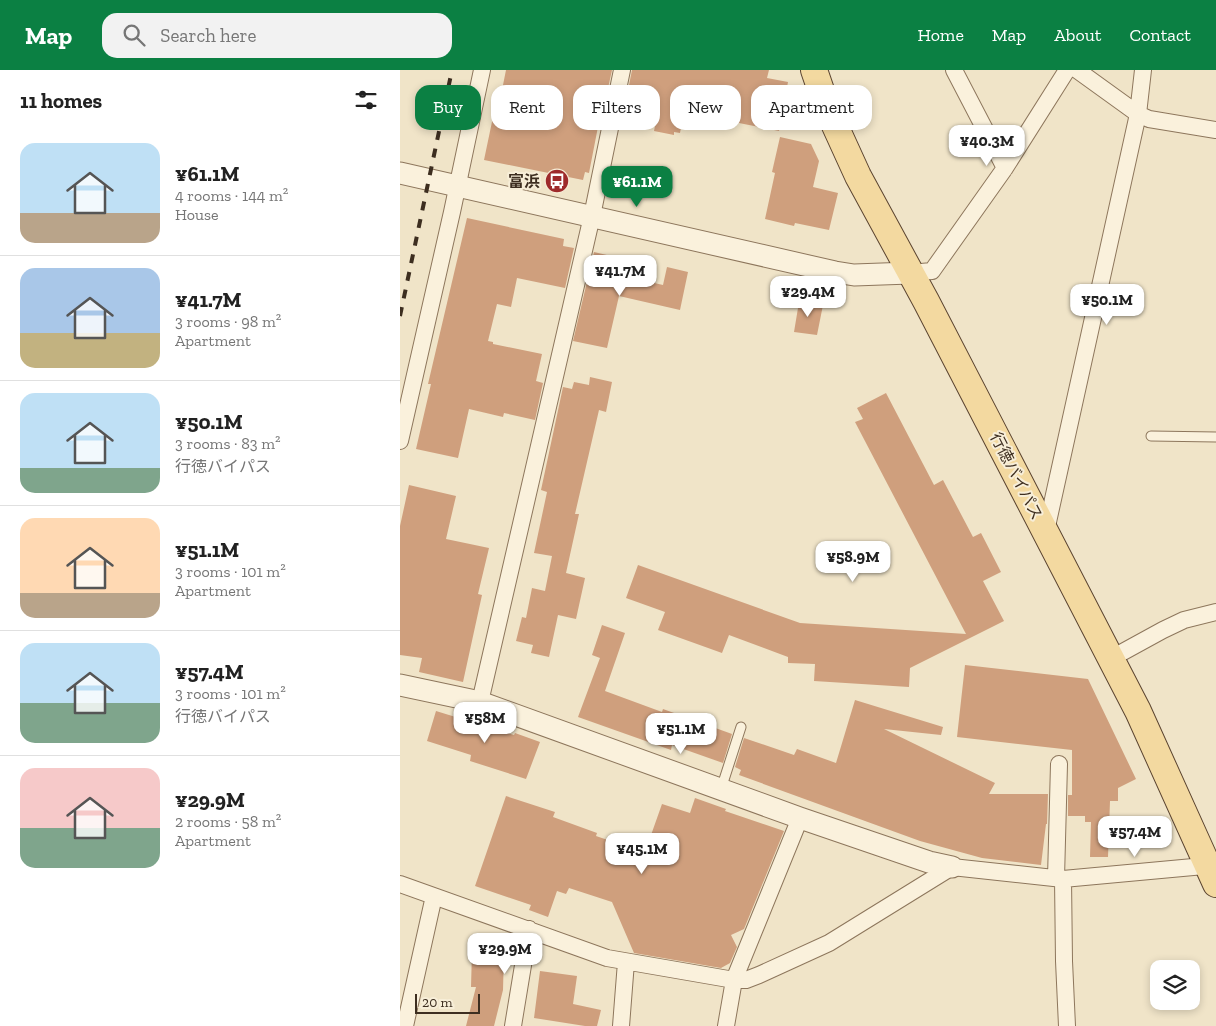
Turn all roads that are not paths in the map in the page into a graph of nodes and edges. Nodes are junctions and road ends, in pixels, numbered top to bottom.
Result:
1 (482, 70) edge
2 (622, 70) edge
3 (814, 70) edge
4 (954, 70) edge
5 (1067, 70) edge
6 (1077, 70) edge
7 (1143, 70) edge
8 (1138, 114) junction
9 (1216, 130) edge
10 (1005, 168) junction
11 (400, 173) edge
12 (457, 186) junction
13 (592, 216) junction
14 (910, 273) junction
15 (1151, 436) dead end
16 (1216, 437) edge
17 (400, 441) edge
18 (1046, 531) junction
19 (1216, 612) edge
20 (1110, 659) junction
21 (400, 685) edge
22 (480, 702) junction
23 (741, 727) dead end
24 (1059, 764) dead end
25 (721, 789) junction
26 (800, 818) junction
27 (952, 867) junction
28 (1214, 871) edge
29 (1060, 878) junction
30 (400, 884) edge
31 (434, 896) junction
32 (529, 929) junction
33 (626, 962) junction
34 (734, 980) junction
35 (405, 1026) edge
36 (513, 1026) edge
37 (620, 1026) edge
38 (726, 1026) edge
39 (1067, 1026) edge

1 - 12 street
2 - 13 street
3 - 14 main road, 行徳バイパス
4 - 10 street
5 - 10 street
6 - 8 street
7 - 8 street
8 - 9 street
8 - 18 street
10 - 14 street
11 - 12 street
12 - 13 street
12 - 17 street
13 - 14 street
13 - 22 street
14 - 18 main road, 行徳バイパス
15 - 16 lane
18 - 20 main road, 行徳バイパス
19 - 20 street
20 - 28 main road, 行徳バイパス
21 - 22 street
22 - 25 street
23 - 25 lane
24 - 29 street
25 - 26 street
26 - 27 street
26 - 34 street
27 - 29 street
27 - 34 street
28 - 29 street
29 - 39 street
30 - 31 street
31 - 32 street
31 - 35 street
32 - 33 street
32 - 36 street
33 - 34 street
33 - 37 street
34 - 38 street

